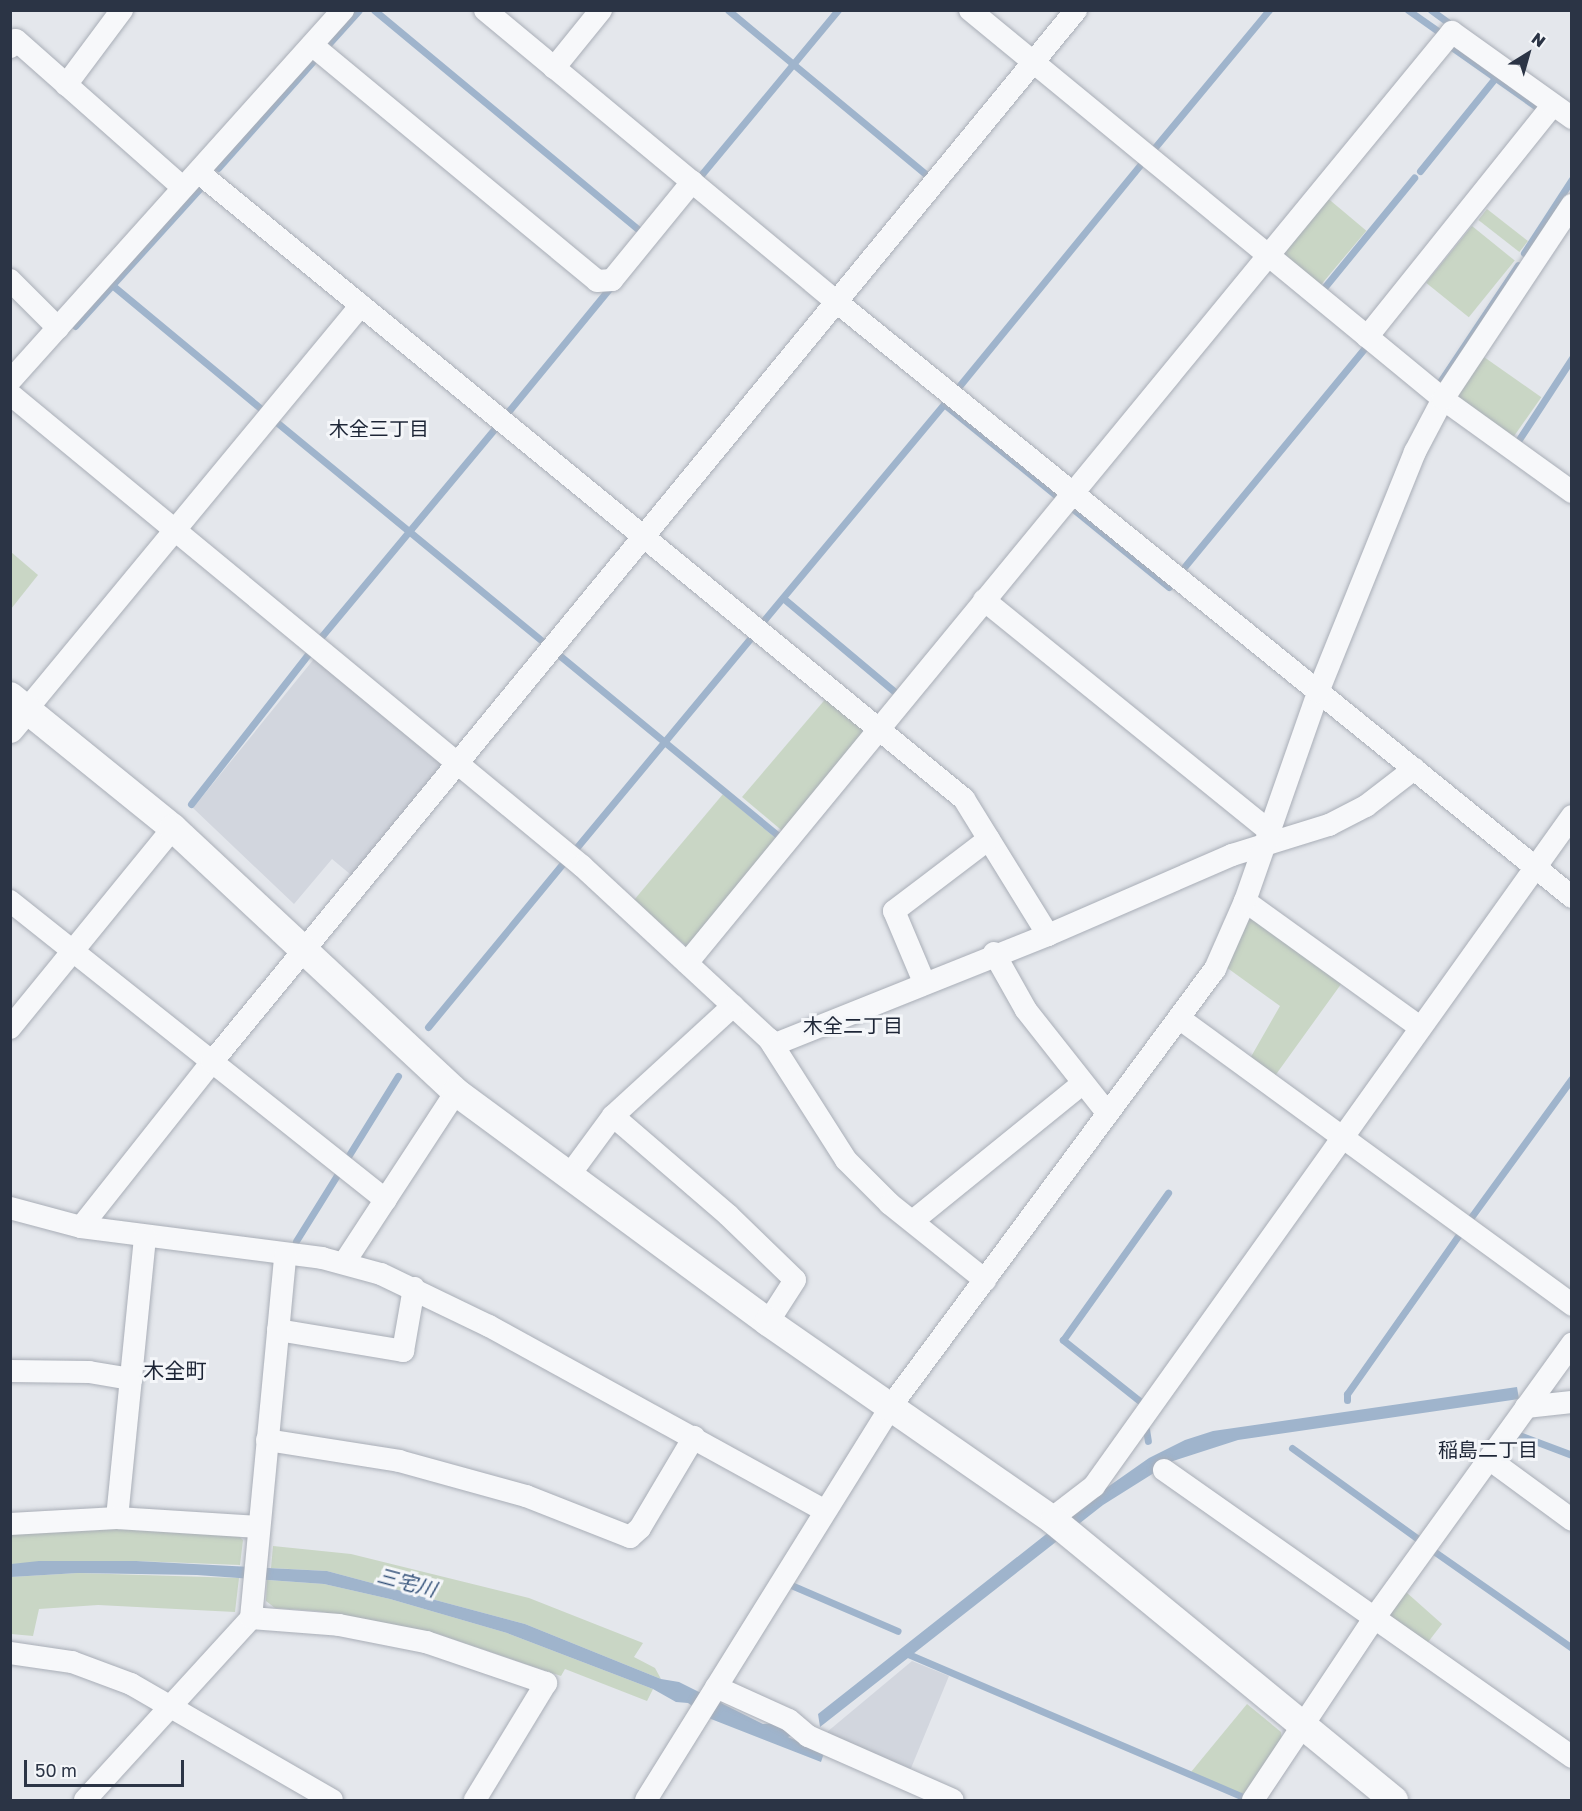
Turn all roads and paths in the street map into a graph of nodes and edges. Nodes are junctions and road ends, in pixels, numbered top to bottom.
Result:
1 (343, 10) edge
2 (485, 10) edge
3 (601, 10) edge
4 (970, 10) edge
5 (1076, 10) edge
6 (117, 12) edge
7 (312, 45) junction
8 (10, 47) edge
9 (1034, 63) junction
10 (554, 68) junction
11 (66, 84) junction
12 (1553, 105) junction
13 (1572, 118) edge
14 (191, 180) junction
15 (692, 182) junction
16 (1572, 205) edge
17 (1268, 256) junction
18 (10, 280) edge
19 (837, 303) junction
20 (361, 305) junction
21 (58, 328) junction
22 (1367, 337) junction
23 (10, 381) edge
24 (10, 394) edge
25 (1443, 399) junction
26 (1572, 492) edge
27 (1071, 493) junction
28 (175, 530) junction
29 (643, 538) junction
30 (984, 600) junction
31 (1318, 692) junction
32 (16, 711) edge
33 (879, 729) junction
34 (458, 763) junction
35 (1414, 769) junction
36 (1572, 816) edge
37 (173, 828) junction
38 (1268, 838) junction
39 (989, 839) junction
40 (1535, 867) junction
41 (1572, 897) edge
42 (10, 900) edge
43 (1245, 901) junction
44 (1048, 934) junction
45 (303, 950) junction
46 (73, 951) junction
47 (994, 953) junction
48 (687, 963) junction
49 (924, 982) junction
50 (733, 1006) junction
51 (1179, 1018) junction
52 (1420, 1027) junction
53 (10, 1028) edge
54 (773, 1045) junction
55 (212, 1062) junction
56 (1082, 1084) junction
57 (456, 1092) junction
58 (1108, 1114) junction
59 (613, 1116) junction
60 (1341, 1138) junction
61 (568, 1177) junction
62 (386, 1200) junction
63 (10, 1208) edge
64 (914, 1220) junction
65 (81, 1227) junction
66 (146, 1236) junction
67 (285, 1255) junction
68 (344, 1263) junction
69 (985, 1280) junction
70 (414, 1288) junction
71 (1572, 1305) edge
72 (768, 1322) junction
73 (278, 1329) junction
74 (1572, 1344) edge
75 (10, 1371) edge
76 (131, 1379) junction
77 (1572, 1402) edge
78 (891, 1406) junction
79 (1527, 1407) junction
80 (694, 1437) junction
81 (267, 1440) junction
82 (1489, 1459) junction
83 (1164, 1470) dead end
84 (824, 1510) junction
85 (117, 1518) junction
86 (1572, 1520) edge
87 (10, 1524) edge
88 (1059, 1525) junction
89 (258, 1536) junction
90 (251, 1613) junction
91 (1375, 1617) junction
92 (10, 1653) edge
93 (717, 1687) junction
94 (173, 1705) junction
95 (1302, 1725) junction
96 (1572, 1757) edge
97 (85, 1800) edge
98 (332, 1800) edge
99 (475, 1800) edge
100 (646, 1800) edge
101 (953, 1800) edge
102 (1253, 1800) edge
103 (1394, 1800) edge

1 - 7 street
2 - 10 street
3 - 10 street
4 - 9 street
5 - 9 street
6 - 11 street
7 - 14 street
7 - 15 street
8 - 11 street
9 - 17 street
9 - 19 street
10 - 15 street
11 - 14 street
12 - 13 street
12 - 17 street
12 - 22 street
14 - 20 street
14 - 21 street
15 - 19 street
16 - 25 street
17 - 22 street
17 - 27 street
18 - 21 street
19 - 27 street
19 - 29 street
20 - 28 street
20 - 29 street
21 - 23 street
22 - 25 street
24 - 28 street
25 - 26 street
25 - 31 street
27 - 30 street
27 - 31 street
28 - 32 street
28 - 34 street
29 - 33 street
29 - 34 street
30 - 33 street
30 - 38 street
31 - 35 street
31 - 38 street
32 - 37 street
33 - 39 street
33 - 48 street
34 - 45 street
34 - 48 street
35 - 38 street
35 - 40 street
36 - 40 street
37 - 45 street
37 - 46 street
38 - 43 street
38 - 44 street
39 - 44 street
39 - 49 street
40 - 41 street
40 - 52 street
42 - 46 street
43 - 51 street
43 - 52 street
44 - 47 street
45 - 55 street
45 - 57 street
46 - 53 street
46 - 55 street
47 - 49 street
47 - 56 street
48 - 50 street
49 - 54 street
50 - 54 street
50 - 59 street
51 - 58 street
51 - 60 street
52 - 60 street
54 - 64 street
55 - 62 street
55 - 65 street
56 - 58 street
56 - 64 street
57 - 61 street
57 - 62 street
58 - 69 street
59 - 61 street
59 - 72 street
60 - 71 street
60 - 88 street
61 - 72 street
62 - 68 street
63 - 65 street
64 - 69 street
65 - 66 street
66 - 67 street
66 - 76 street
67 - 68 street
67 - 73 street
68 - 70 street
69 - 78 street
70 - 73 street
70 - 80 street
72 - 78 street
73 - 81 street
74 - 79 street
75 - 76 street
76 - 85 street
77 - 79 street
78 - 84 street
78 - 88 street
79 - 82 street
80 - 81 street
80 - 84 street
81 - 89 street
82 - 86 street
82 - 91 street
83 - 91 street
84 - 93 street
85 - 87 street
85 - 89 street
88 - 95 street
89 - 90 street
90 - 94 street
90 - 99 street
91 - 95 street
91 - 96 street
92 - 94 street
93 - 100 street
93 - 101 street
94 - 97 street
94 - 98 street
95 - 102 street
95 - 103 street

